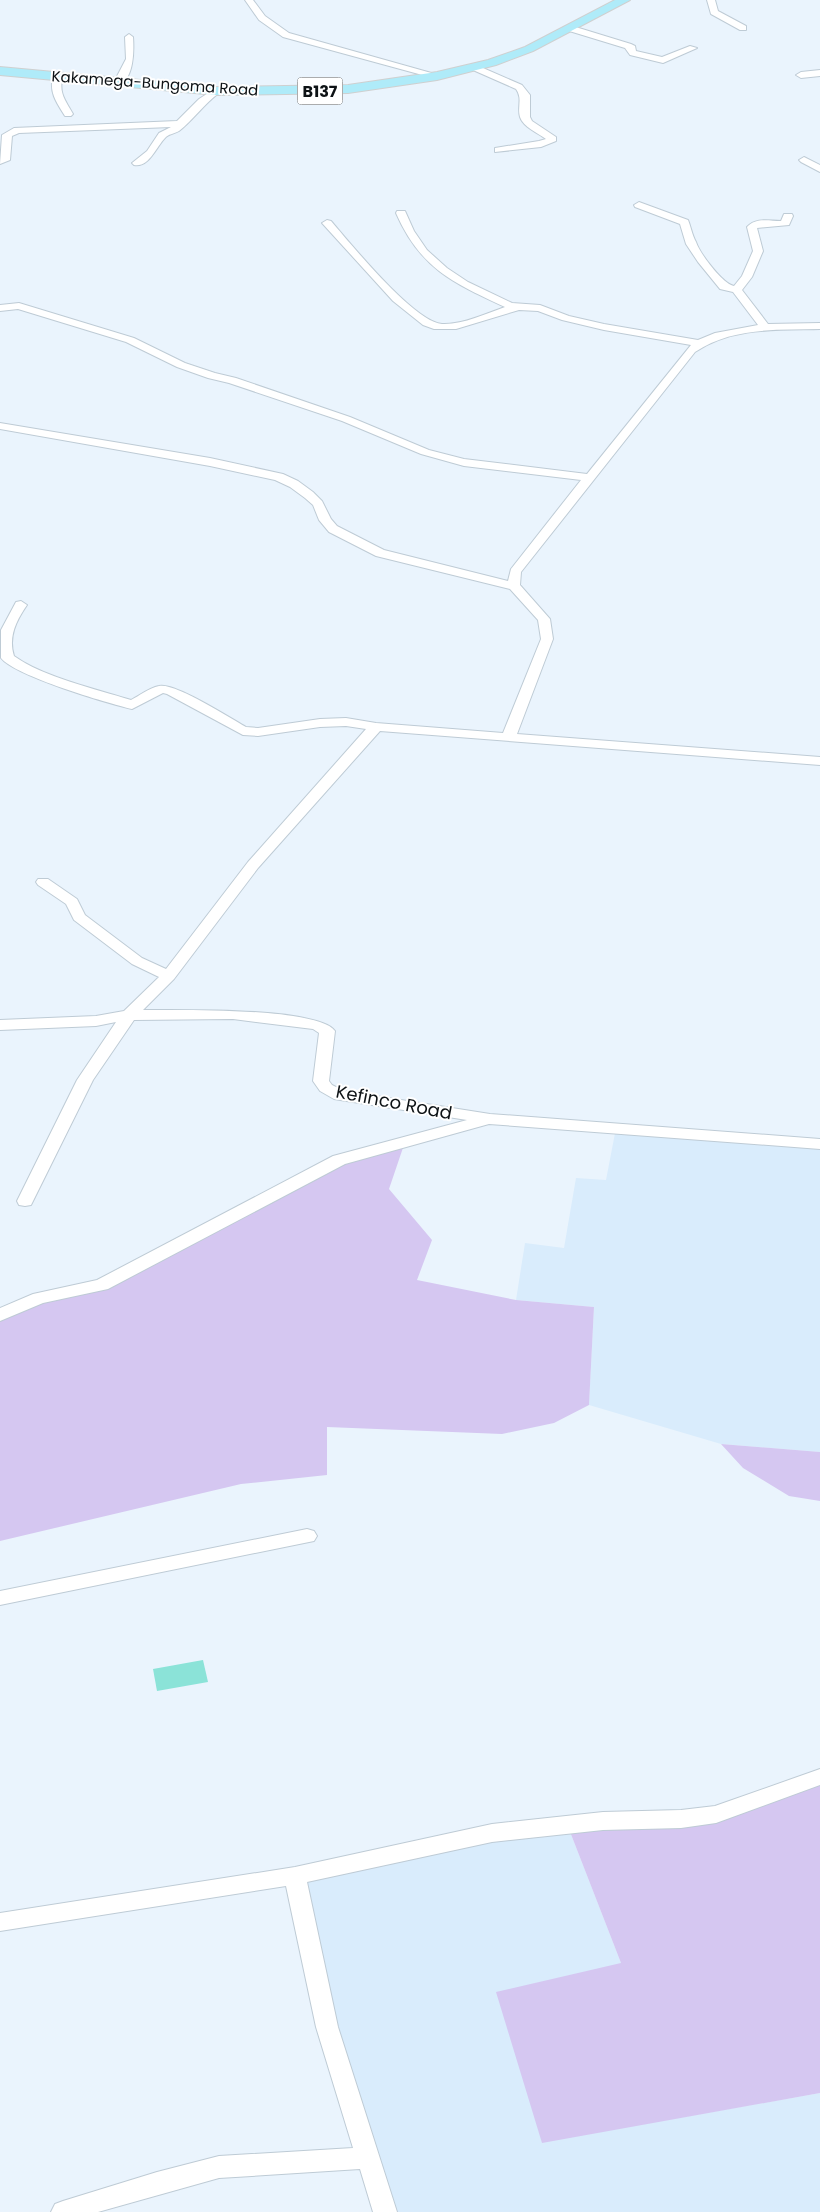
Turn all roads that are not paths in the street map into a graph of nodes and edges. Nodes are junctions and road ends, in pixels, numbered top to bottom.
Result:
1 (249, 0) edge
2 (711, 0) edge
3 (621, 1) edge
4 (569, 28) junction
5 (743, 28) dead end
6 (130, 37) dead end
7 (693, 48) dead end
8 (476, 68) junction
9 (0, 71) edge
10 (820, 74) edge
11 (801, 75) dead end
12 (58, 76) junction
13 (437, 76) junction
14 (119, 82) junction
15 (216, 91) junction
16 (68, 114) dead end
17 (179, 124) junction
18 (498, 150) dead end
19 (804, 160) dead end
20 (0, 161) edge
21 (137, 163) dead end
22 (820, 169) edge
23 (639, 205) dead end
24 (401, 213) dead end
25 (788, 216) dead end
26 (327, 223) dead end
27 (737, 290) junction
28 (0, 308) edge
29 (517, 308) junction
30 (820, 326) edge
31 (766, 328) junction
32 (698, 343) junction
33 (251, 373) dead end
34 (232, 380) junction
35 (0, 426) edge
36 (591, 478) junction
37 (514, 586) junction
38 (21, 605) dead end
39 (376, 727) junction
40 (509, 736) junction
41 (820, 761) edge
42 (43, 882) dead end
43 (169, 976) junction
44 (129, 1015) junction
45 (0, 1025) edge
46 (490, 1119) junction
47 (820, 1144) edge
48 (26, 1200) dead end
49 (0, 1316) edge
50 (307, 1536) dead end
51 (0, 1598) edge
52 (820, 1777) edge
53 (295, 1876) junction
54 (0, 1922) edge
55 (369, 2158) junction
56 (63, 2212) edge
57 (384, 2212) edge

1 - 13 street
2 - 5 street
3 - 4 main road, Kakamega-Bungoma Road / B137
4 - 7 street
4 - 8 main road, Kakamega-Bungoma Road / B137
6 - 14 street
8 - 13 main road, Kakamega-Bungoma Road / B137
8 - 18 street
9 - 12 main road, Kakamega-Bungoma Road / B137
10 - 11 street
12 - 14 main road, Kakamega-Bungoma Road / B137
12 - 16 street
13 - 15 main road, Kakamega-Bungoma Road / B137
14 - 15 main road, Kakamega-Bungoma Road / B137
15 - 17 street
17 - 20 street
17 - 21 street
19 - 22 street
23 - 27 street
24 - 29 street
25 - 27 street
26 - 29 street
27 - 31 street
28 - 34 street
29 - 32 street
30 - 31 street
31 - 32 street
32 - 36 street
33 - 34 street
34 - 36 street
35 - 37 street
36 - 37 street
37 - 40 street
38 - 39 street
39 - 40 street
39 - 43 street
40 - 41 street
42 - 43 street
43 - 44 street
44 - 45 street, Kefinco Road
44 - 46 street, Kefinco Road
44 - 48 street
46 - 47 street, Kefinco Road
46 - 49 street
50 - 51 street
52 - 53 street
53 - 54 street
53 - 55 street
55 - 56 street
55 - 57 street

